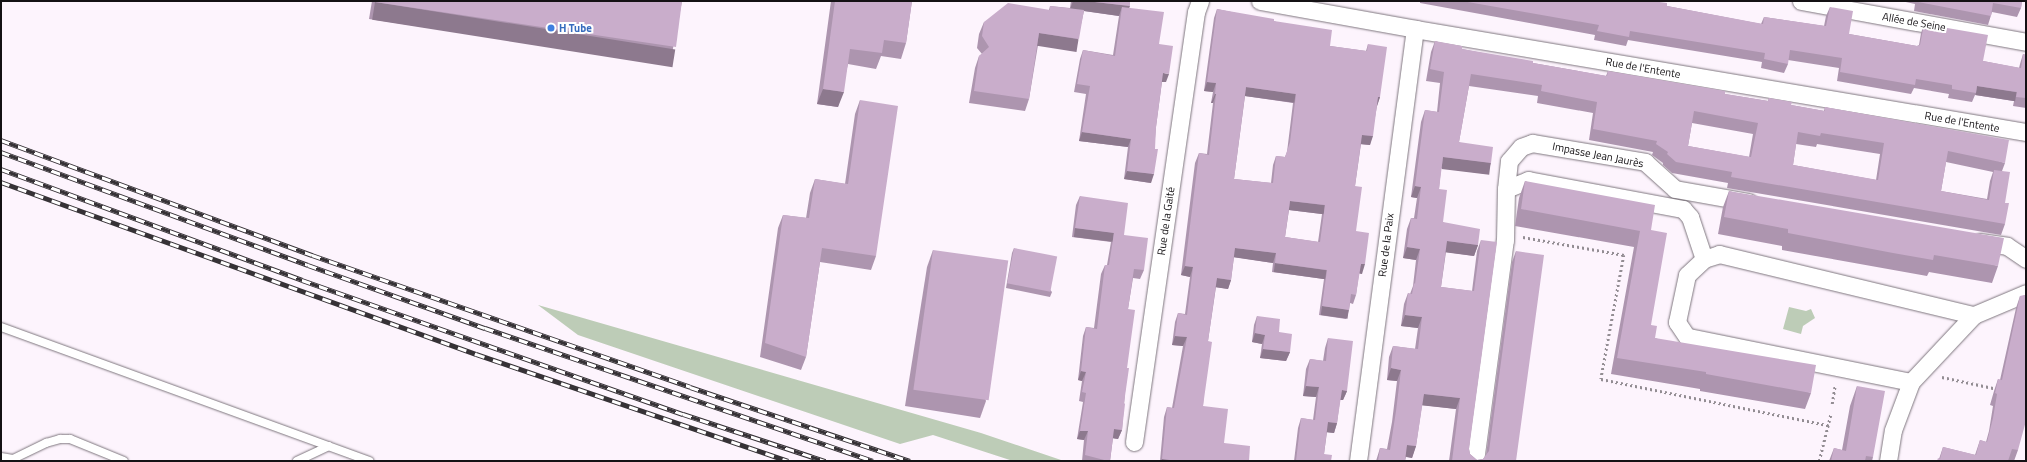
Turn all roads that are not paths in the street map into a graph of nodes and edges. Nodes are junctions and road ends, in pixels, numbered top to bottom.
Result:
1 (1200, 1) edge
2 (1260, 1) edge
3 (1801, 1) edge
4 (1415, 29) junction
5 (2026, 42) edge
6 (2026, 132) edge
7 (1506, 189) junction
8 (1761, 204) edge
9 (1962, 238) edge
10 (1704, 259) junction
11 (2026, 259) edge
12 (2026, 293) edge
13 (1974, 315) junction
14 (1, 327) edge
15 (1911, 382) junction
16 (1134, 442) dead end
17 (329, 446) junction
18 (1, 457) edge
19 (124, 461) edge
20 (297, 461) edge
21 (369, 461) edge
22 (1358, 461) edge
23 (1475, 461) edge
24 (1888, 461) edge

1 - 16 street, Rue de la Gaité
2 - 4 street, Rue de l'Entente
3 - 5 street, Allée de Seine
4 - 6 street, Rue de l'Entente
4 - 22 street, Rue de la Paix
7 - 8 street, Impasse Jean Jaurès
7 - 10 street
7 - 23 street, Impasse Jean Jaurès
9 - 11 street
10 - 13 street
10 - 15 street
12 - 13 street
13 - 15 street
14 - 17 lane
15 - 24 street
17 - 20 lane
17 - 21 lane
18 - 19 lane

